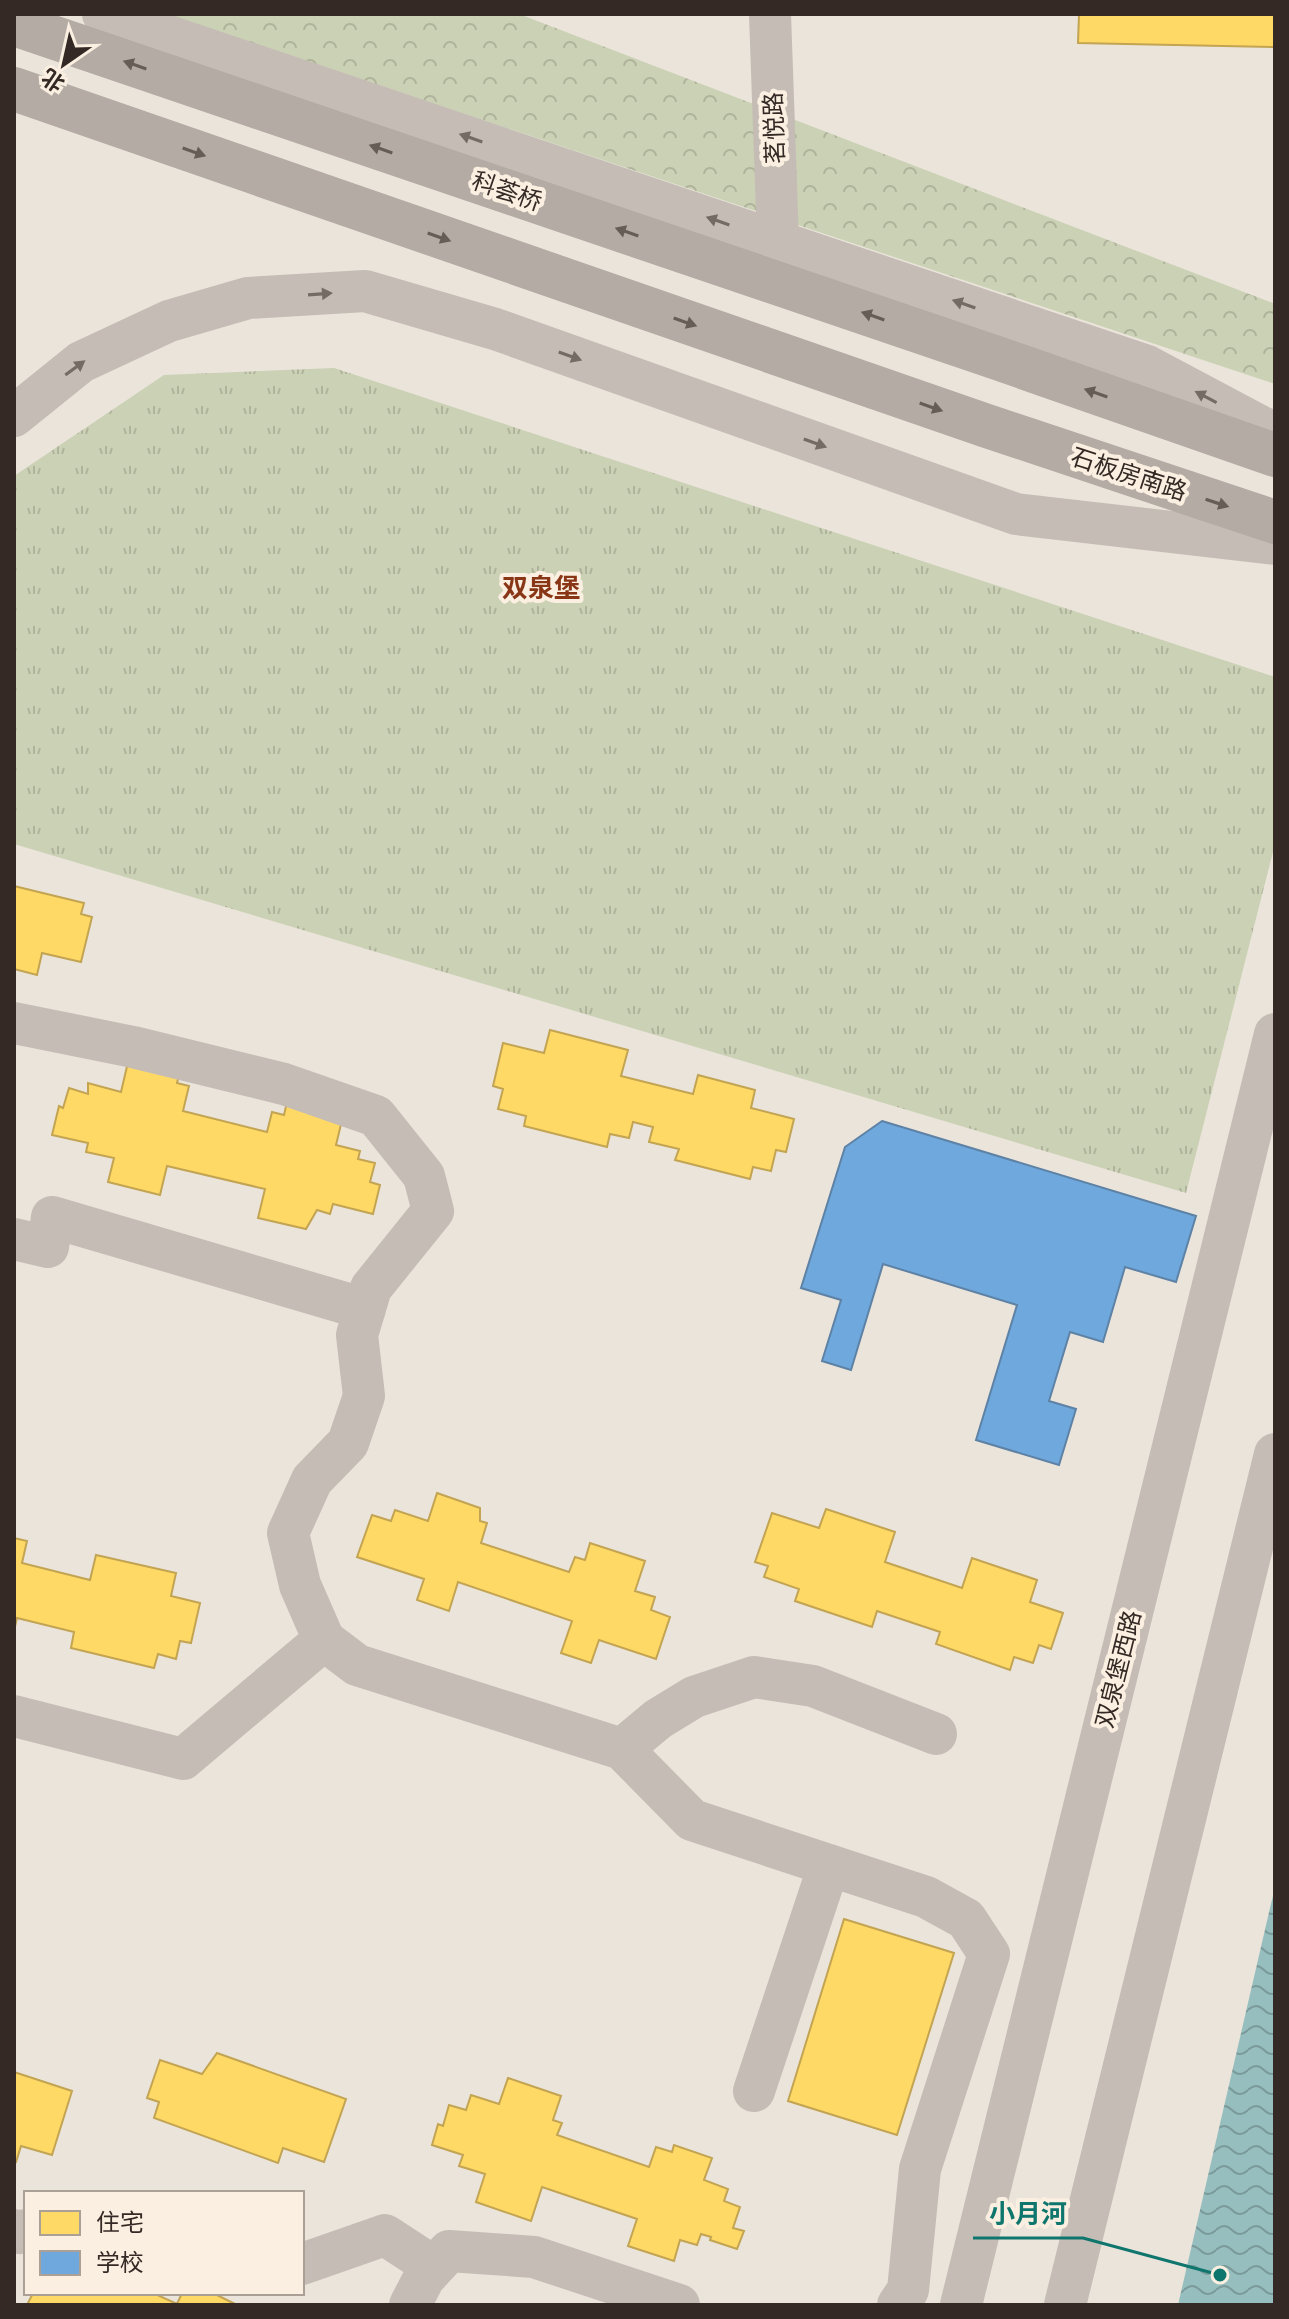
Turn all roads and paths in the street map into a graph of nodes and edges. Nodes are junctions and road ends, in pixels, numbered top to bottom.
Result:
1 (103, 14) edge
2 (770, 14) edge
3 (14, 24) edge
4 (14, 89) edge
5 (778, 241) junction
6 (14, 416) edge
7 (1275, 434) edge
8 (1275, 455) edge
9 (1275, 522) edge
10 (1275, 544) edge
11 (14, 1023) edge
12 (1275, 1034) edge
13 (14, 1239) edge
14 (365, 1309) junction
15 (1275, 1454) edge
16 (324, 1640) junction
17 (14, 1716) edge
18 (936, 1734) dead end
19 (622, 1749) junction
20 (829, 1865) junction
21 (754, 2091) dead end
22 (304, 2263) edge
23 (434, 2267) junction
24 (410, 2305) edge
25 (679, 2305) edge
26 (898, 2305) edge
27 (961, 2305) edge
28 (1065, 2305) edge

5 -> 1 street
2 - 5 street, 茗悦路
8 -> 3 main road, 科荟桥
4 -> 9 main road, 石板房南路
7 -> 5 street
6 -> 10 street
11 - 14 street
12 - 27 street, 双泉堡西路
13 - 14 street
14 - 16 street
15 - 28 street
16 - 17 street
16 - 19 street
18 - 19 street
19 - 20 street
20 - 21 street
20 - 26 street
22 - 23 street
23 - 24 street
23 - 25 street

